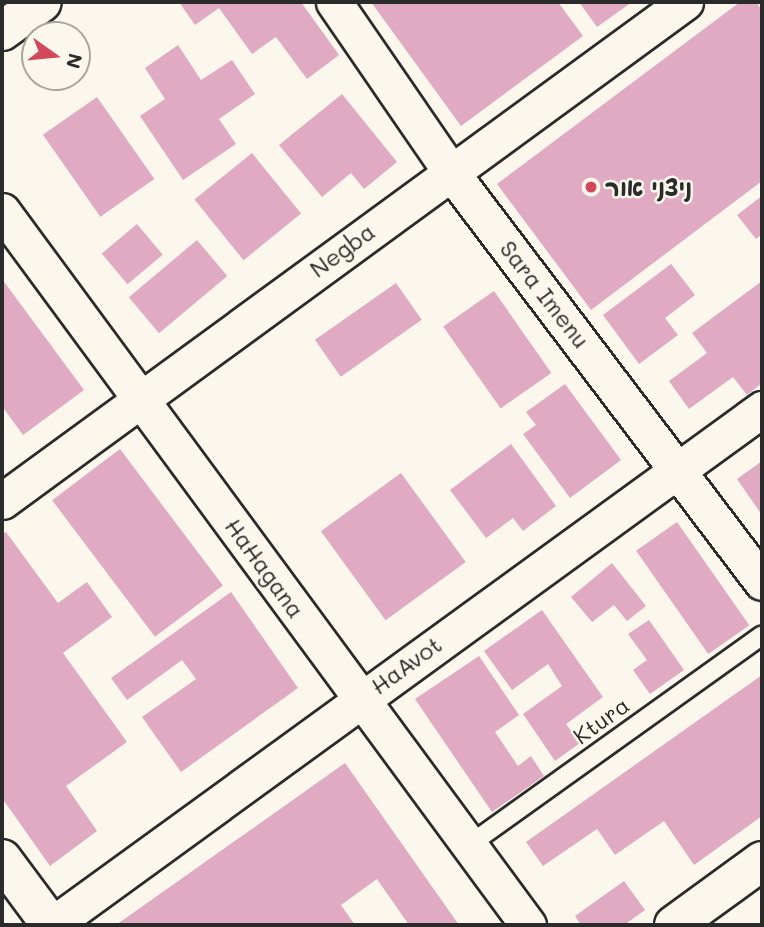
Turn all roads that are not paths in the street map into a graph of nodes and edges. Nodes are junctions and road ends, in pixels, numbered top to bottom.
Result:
1 (42, 2) edge
2 (334, 2) edge
3 (685, 2) edge
4 (2, 31) edge
5 (450, 172) junction
6 (2, 211) edge
7 (139, 398) junction
8 (762, 409) edge
9 (680, 468) junction
10 (2, 500) edge
11 (762, 582) edge
12 (762, 635) edge
13 (361, 698) junction
14 (468, 845) junction
15 (2, 859) edge
16 (762, 861) edge
17 (52, 925) edge
18 (528, 925) edge
19 (674, 925) edge

1 - 4 street
2 - 5 street, Sara Imenu
3 - 5 street, Negba
5 - 7 street, Negba
5 - 9 street, Sara Imenu
6 - 7 street, HaHagana
7 - 10 street, Negba
7 - 13 street, HaHagana
8 - 9 street, HaAvot
9 - 11 street, Sara Imenu
9 - 13 street, HaAvot
12 - 14 lane, Ktura
13 - 14 street, HaHagana
13 - 17 street, HaAvot
14 - 18 street, HaHagana
15 - 17 street
16 - 19 street

